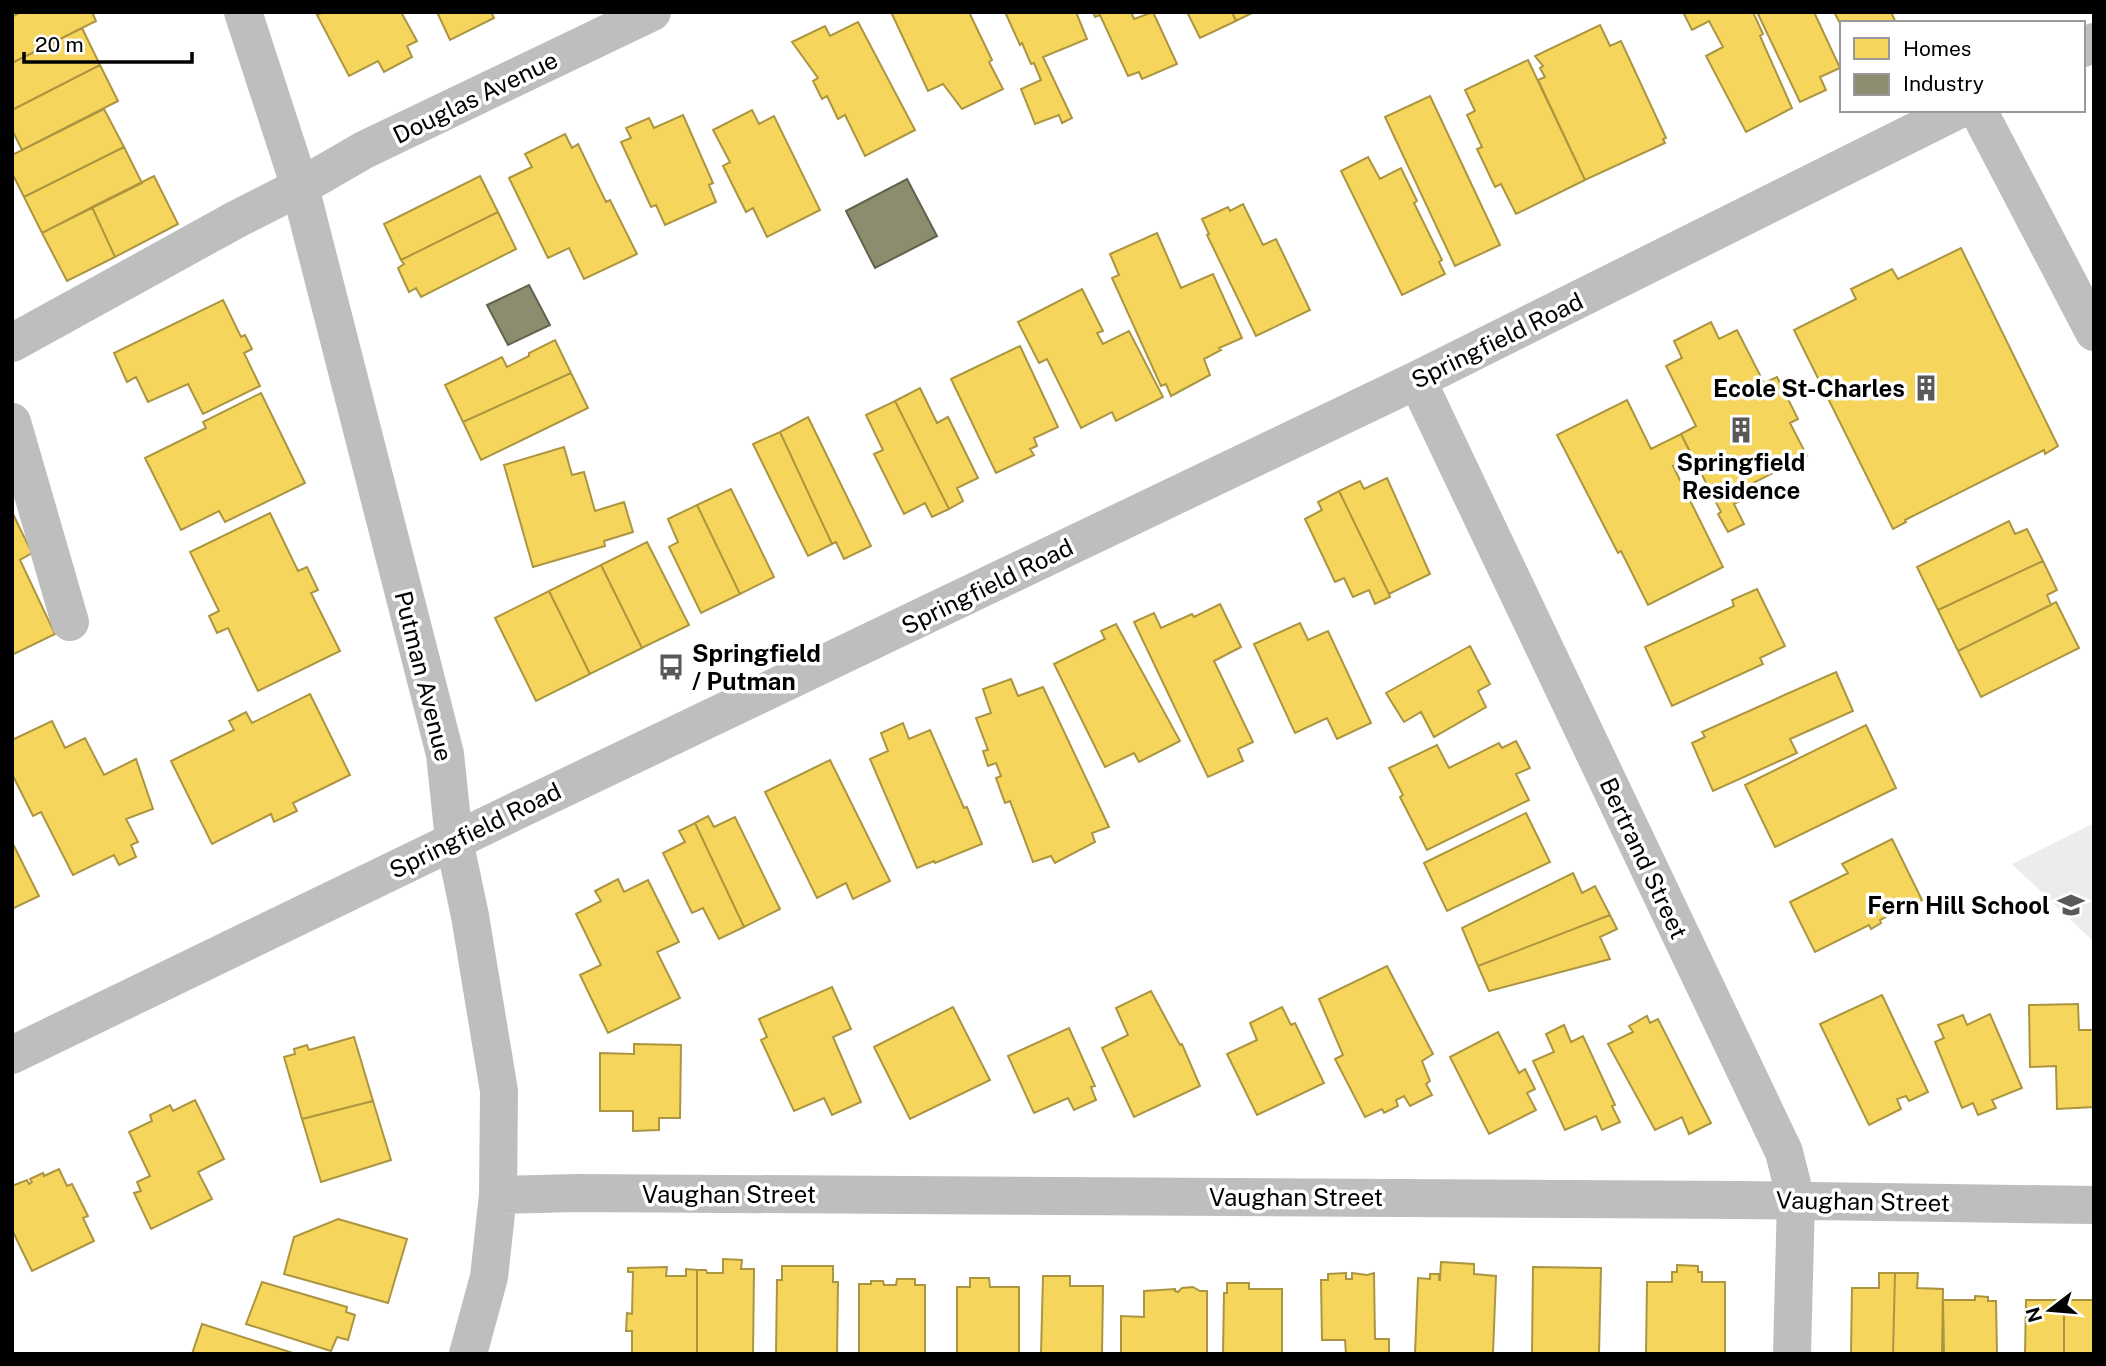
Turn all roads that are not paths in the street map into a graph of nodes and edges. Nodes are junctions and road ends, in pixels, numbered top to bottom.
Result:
1 (243, 12) edge
2 (652, 12) edge
3 (1954, 112) edge
4 (1979, 112) edge
5 (300, 187) junction
6 (2094, 332) edge
7 (12, 344) edge
8 (1417, 380) junction
9 (12, 422) edge
10 (70, 622) dead end
11 (454, 840) junction
12 (12, 1055) edge
13 (498, 1195) junction
14 (1797, 1200) junction
15 (2094, 1205) edge
16 (468, 1354) edge
17 (1792, 1354) edge

1 - 5 street, Putman Avenue
2 - 5 street, Douglas Avenue
3 - 8 street, Springfield Road
4 - 6 street
5 - 7 street, Douglas Avenue
5 - 11 street, Putman Avenue
8 - 11 street, Springfield Road
8 - 14 street, Bertrand Street
9 - 10 street
11 - 12 street, Springfield Road
11 - 13 street, Putman Avenue
13 - 14 street, Vaughan Street
13 - 16 street, Putman Avenue
14 - 15 street, Vaughan Street
14 - 17 street, Bertrand Street

